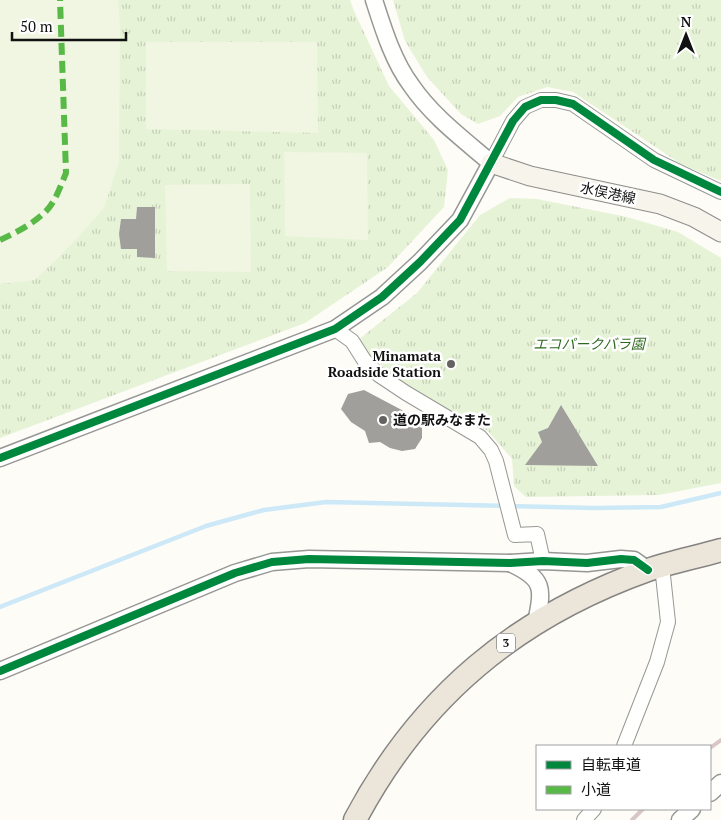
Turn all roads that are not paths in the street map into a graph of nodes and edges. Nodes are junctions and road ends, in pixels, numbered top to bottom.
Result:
1 (374, 0) edge
2 (491, 163) junction
3 (721, 192) edge
4 (721, 232) edge
5 (336, 329) junction
6 (0, 458) edge
7 (721, 550) edge
8 (543, 561) junction
9 (510, 563) junction
10 (655, 568) junction
11 (536, 623) junction
12 (0, 671) edge
13 (624, 745) edge
14 (721, 782) edge
15 (711, 792) edge
16 (593, 810) edge
17 (691, 810) edge
18 (355, 820) edge
19 (584, 820) edge
20 (680, 820) edge

1 - 2 street
2 - 3 street
2 - 4 main road, 水俣港線
2 - 5 street
5 - 6 street
5 - 8 street
7 - 10 highway, 3
8 - 9 street
8 - 10 street
9 - 11 street
9 - 12 street
10 - 11 highway, 3
10 - 13 street
11 - 18 highway, 3
14 - 15 street
16 - 19 street
17 - 20 street

